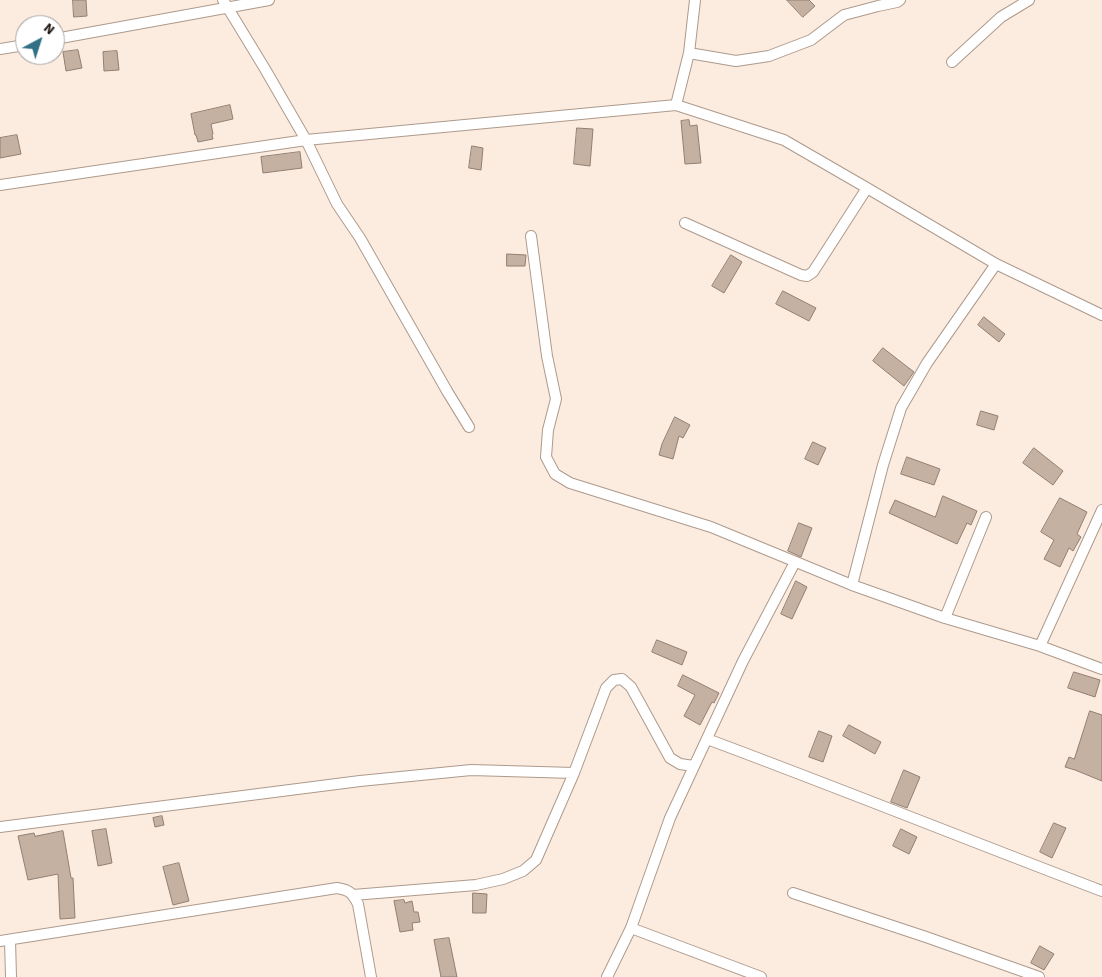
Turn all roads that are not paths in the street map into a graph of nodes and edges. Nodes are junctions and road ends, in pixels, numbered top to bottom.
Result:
1 (269, 0) edge
2 (695, 0) edge
3 (900, 0) edge
4 (1029, 0) edge
5 (225, 4) edge
6 (65, 37) edge
7 (15, 47) edge
8 (0, 49) edge
9 (688, 53) junction
10 (952, 62) dead end
11 (676, 105) junction
12 (306, 140) junction
13 (0, 185) edge
14 (867, 188) junction
15 (685, 223) dead end
16 (531, 236) dead end
17 (996, 264) junction
18 (1102, 315) edge
19 (469, 427) dead end
20 (1102, 510) edge
21 (986, 517) dead end
22 (795, 562) junction
23 (852, 585) junction
24 (945, 618) junction
25 (1040, 646) junction
26 (1102, 669) edge
27 (707, 739) junction
28 (694, 766) junction
29 (574, 773) junction
30 (0, 827) edge
31 (1102, 891) edge
32 (793, 893) dead end
33 (353, 895) junction
34 (631, 928) junction
35 (5, 941) edge
36 (11, 977) edge
37 (371, 977) edge
38 (607, 977) edge
39 (761, 977) edge
40 (1039, 977) edge

1 - 5 street
2 - 9 street
3 - 9 street
4 - 10 street
5 - 6 street
5 - 12 street
7 - 8 street
9 - 11 street
11 - 12 street
11 - 14 street
12 - 13 street
12 - 19 street
14 - 15 street
14 - 17 street
16 - 22 street
17 - 18 street
17 - 23 street
20 - 25 street
21 - 24 street
22 - 23 street
22 - 27 street
23 - 24 street
24 - 25 street
25 - 26 street
27 - 28 street
27 - 31 street
28 - 29 street
28 - 34 street
29 - 30 street
29 - 33 street
32 - 40 street
33 - 35 street
33 - 37 street
34 - 38 street
34 - 39 street
35 - 36 street

